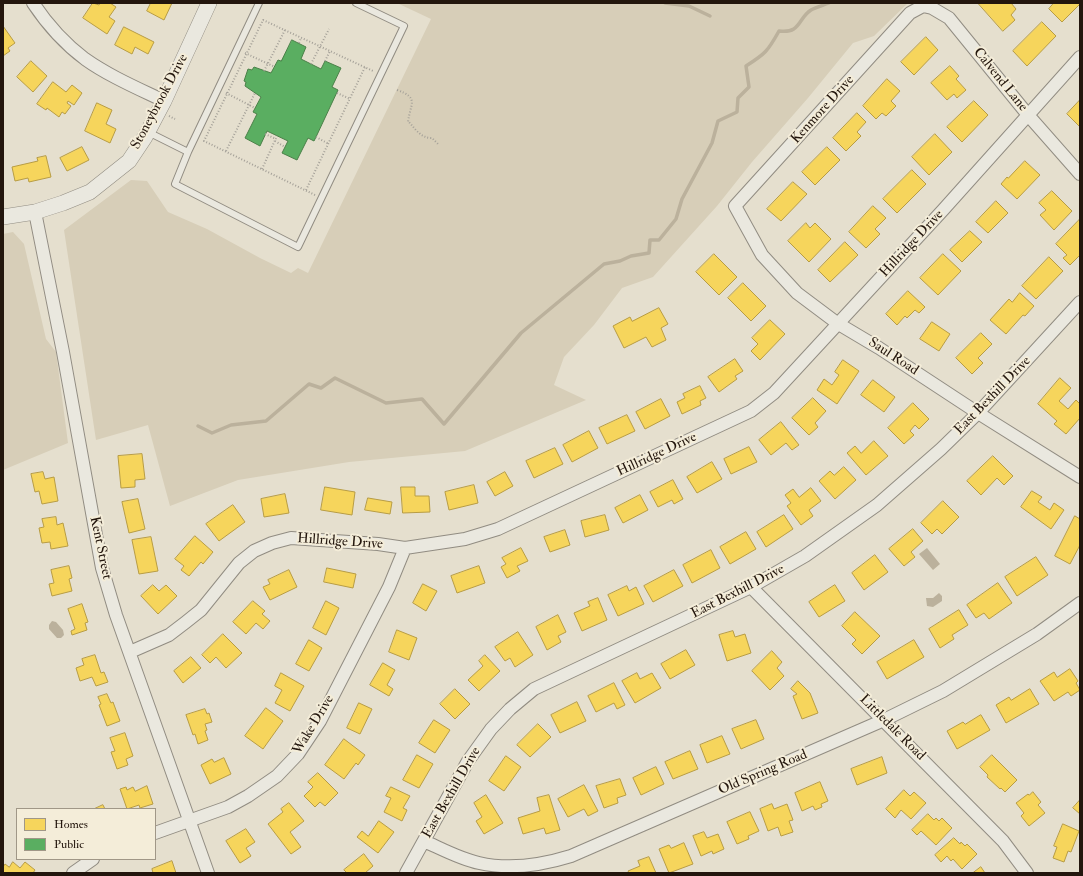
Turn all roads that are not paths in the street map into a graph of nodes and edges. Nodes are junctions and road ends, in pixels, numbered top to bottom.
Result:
1 (33, 3) edge
2 (209, 3) edge
3 (259, 3) edge
4 (356, 3) edge
5 (910, 13) joint
6 (1080, 57) edge
7 (164, 101) junction
8 (1028, 115) junction
9 (148, 132) junction
10 (188, 152) junction
11 (1080, 174) edge
12 (735, 206) joint
13 (34, 212) junction
14 (3, 217) edge
15 (1080, 302) edge
16 (837, 323) junction
17 (978, 413) junction
18 (1080, 477) edge
19 (405, 548) junction
20 (751, 587) junction
21 (1080, 602) edge
22 (130, 652) junction
23 (884, 720) junction
24 (189, 821) junction
25 (156, 833) edge
26 (424, 841) junction
27 (92, 860) edge
28 (73, 873) edge
29 (208, 873) edge
30 (406, 873) edge
31 (1027, 873) edge

1 - 7 street
2 - 7 street, Stoneybrook Drive
3 - 10 lane
4 - 10 lane
5 - 8 street, Calvend Lane
5 - 12 street, Kenmore Drive
6 - 8 street, Hillridge Drive
7 - 9 street, Stoneybrook Drive
8 - 11 street, Calvend Lane
8 - 16 street, Hillridge Drive
9 - 10 lane
9 - 13 street, Stoneybrook Drive
12 - 16 street, Saul Road
13 - 14 street, Stoneybrook Drive
13 - 22 street, Kent Street
15 - 17 street, East Bexhill Drive
16 - 17 street, Saul Road
16 - 19 street, Hillridge Drive
17 - 18 street, Saul Road
17 - 20 street, East Bexhill Drive
19 - 22 street, Hillridge Drive
19 - 24 street, Wake Drive
20 - 23 street, Littledale Road
20 - 26 street, East Bexhill Drive
21 - 23 street, Old Spring Road
22 - 24 street, Kent Street
23 - 26 street, Old Spring Road
23 - 31 street, Littledale Road
24 - 25 street, Wake Drive
24 - 29 street, Kent Street
26 - 30 street, East Bexhill Drive
27 - 28 street

